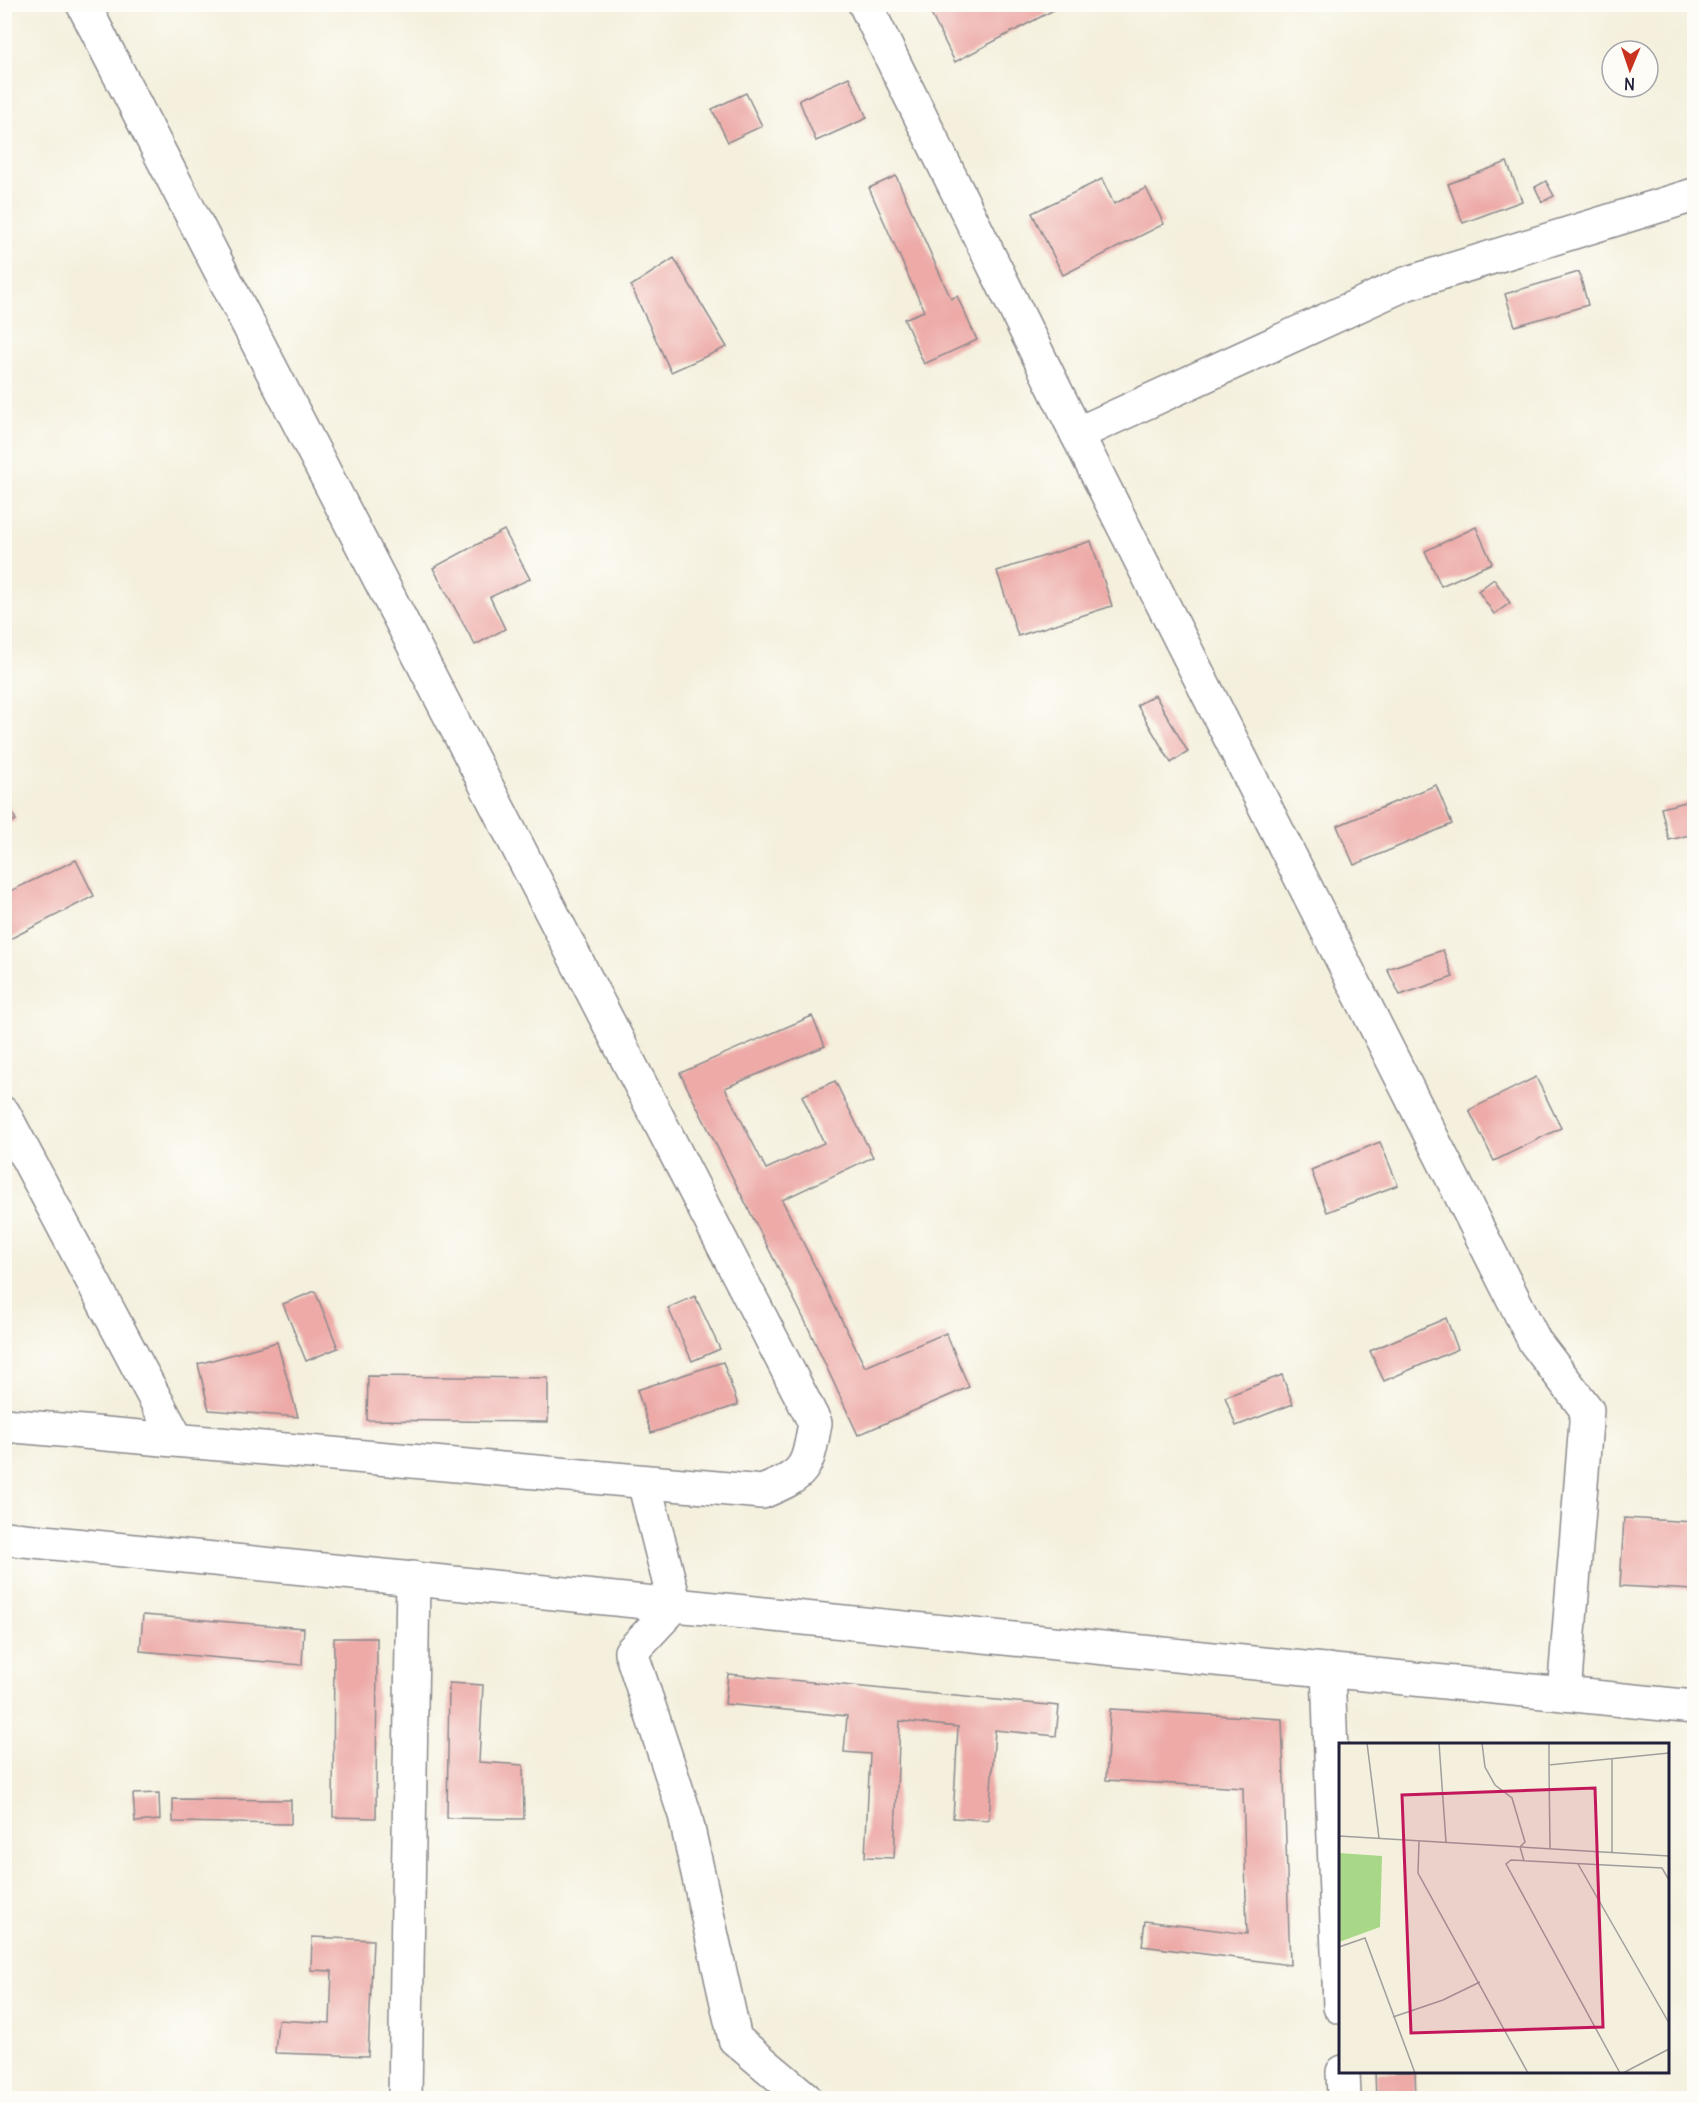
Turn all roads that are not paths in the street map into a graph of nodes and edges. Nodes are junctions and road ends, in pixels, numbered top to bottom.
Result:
1 (83, 4) edge
2 (865, 4) edge
3 (1695, 195) edge
4 (1077, 434) junction
5 (4, 1114) edge
6 (4, 1425) edge
7 (177, 1440) junction
8 (644, 1482) junction
9 (4, 1538) edge
10 (413, 1578) junction
11 (675, 1605) junction
12 (1328, 1670) junction
13 (1564, 1694) junction
14 (1695, 1707) edge
15 (1339, 1955) edge
16 (1343, 2073) edge
17 (405, 2098) edge
18 (805, 2098) edge
19 (1344, 2098) edge

1 - 8 street
2 - 4 street
3 - 4 street
4 - 13 street
5 - 7 street
6 - 7 street
7 - 8 street
8 - 11 street
9 - 10 street
10 - 11 street
10 - 17 street
11 - 12 street
11 - 18 street
12 - 13 street
12 - 15 street
13 - 14 street
16 - 19 street

